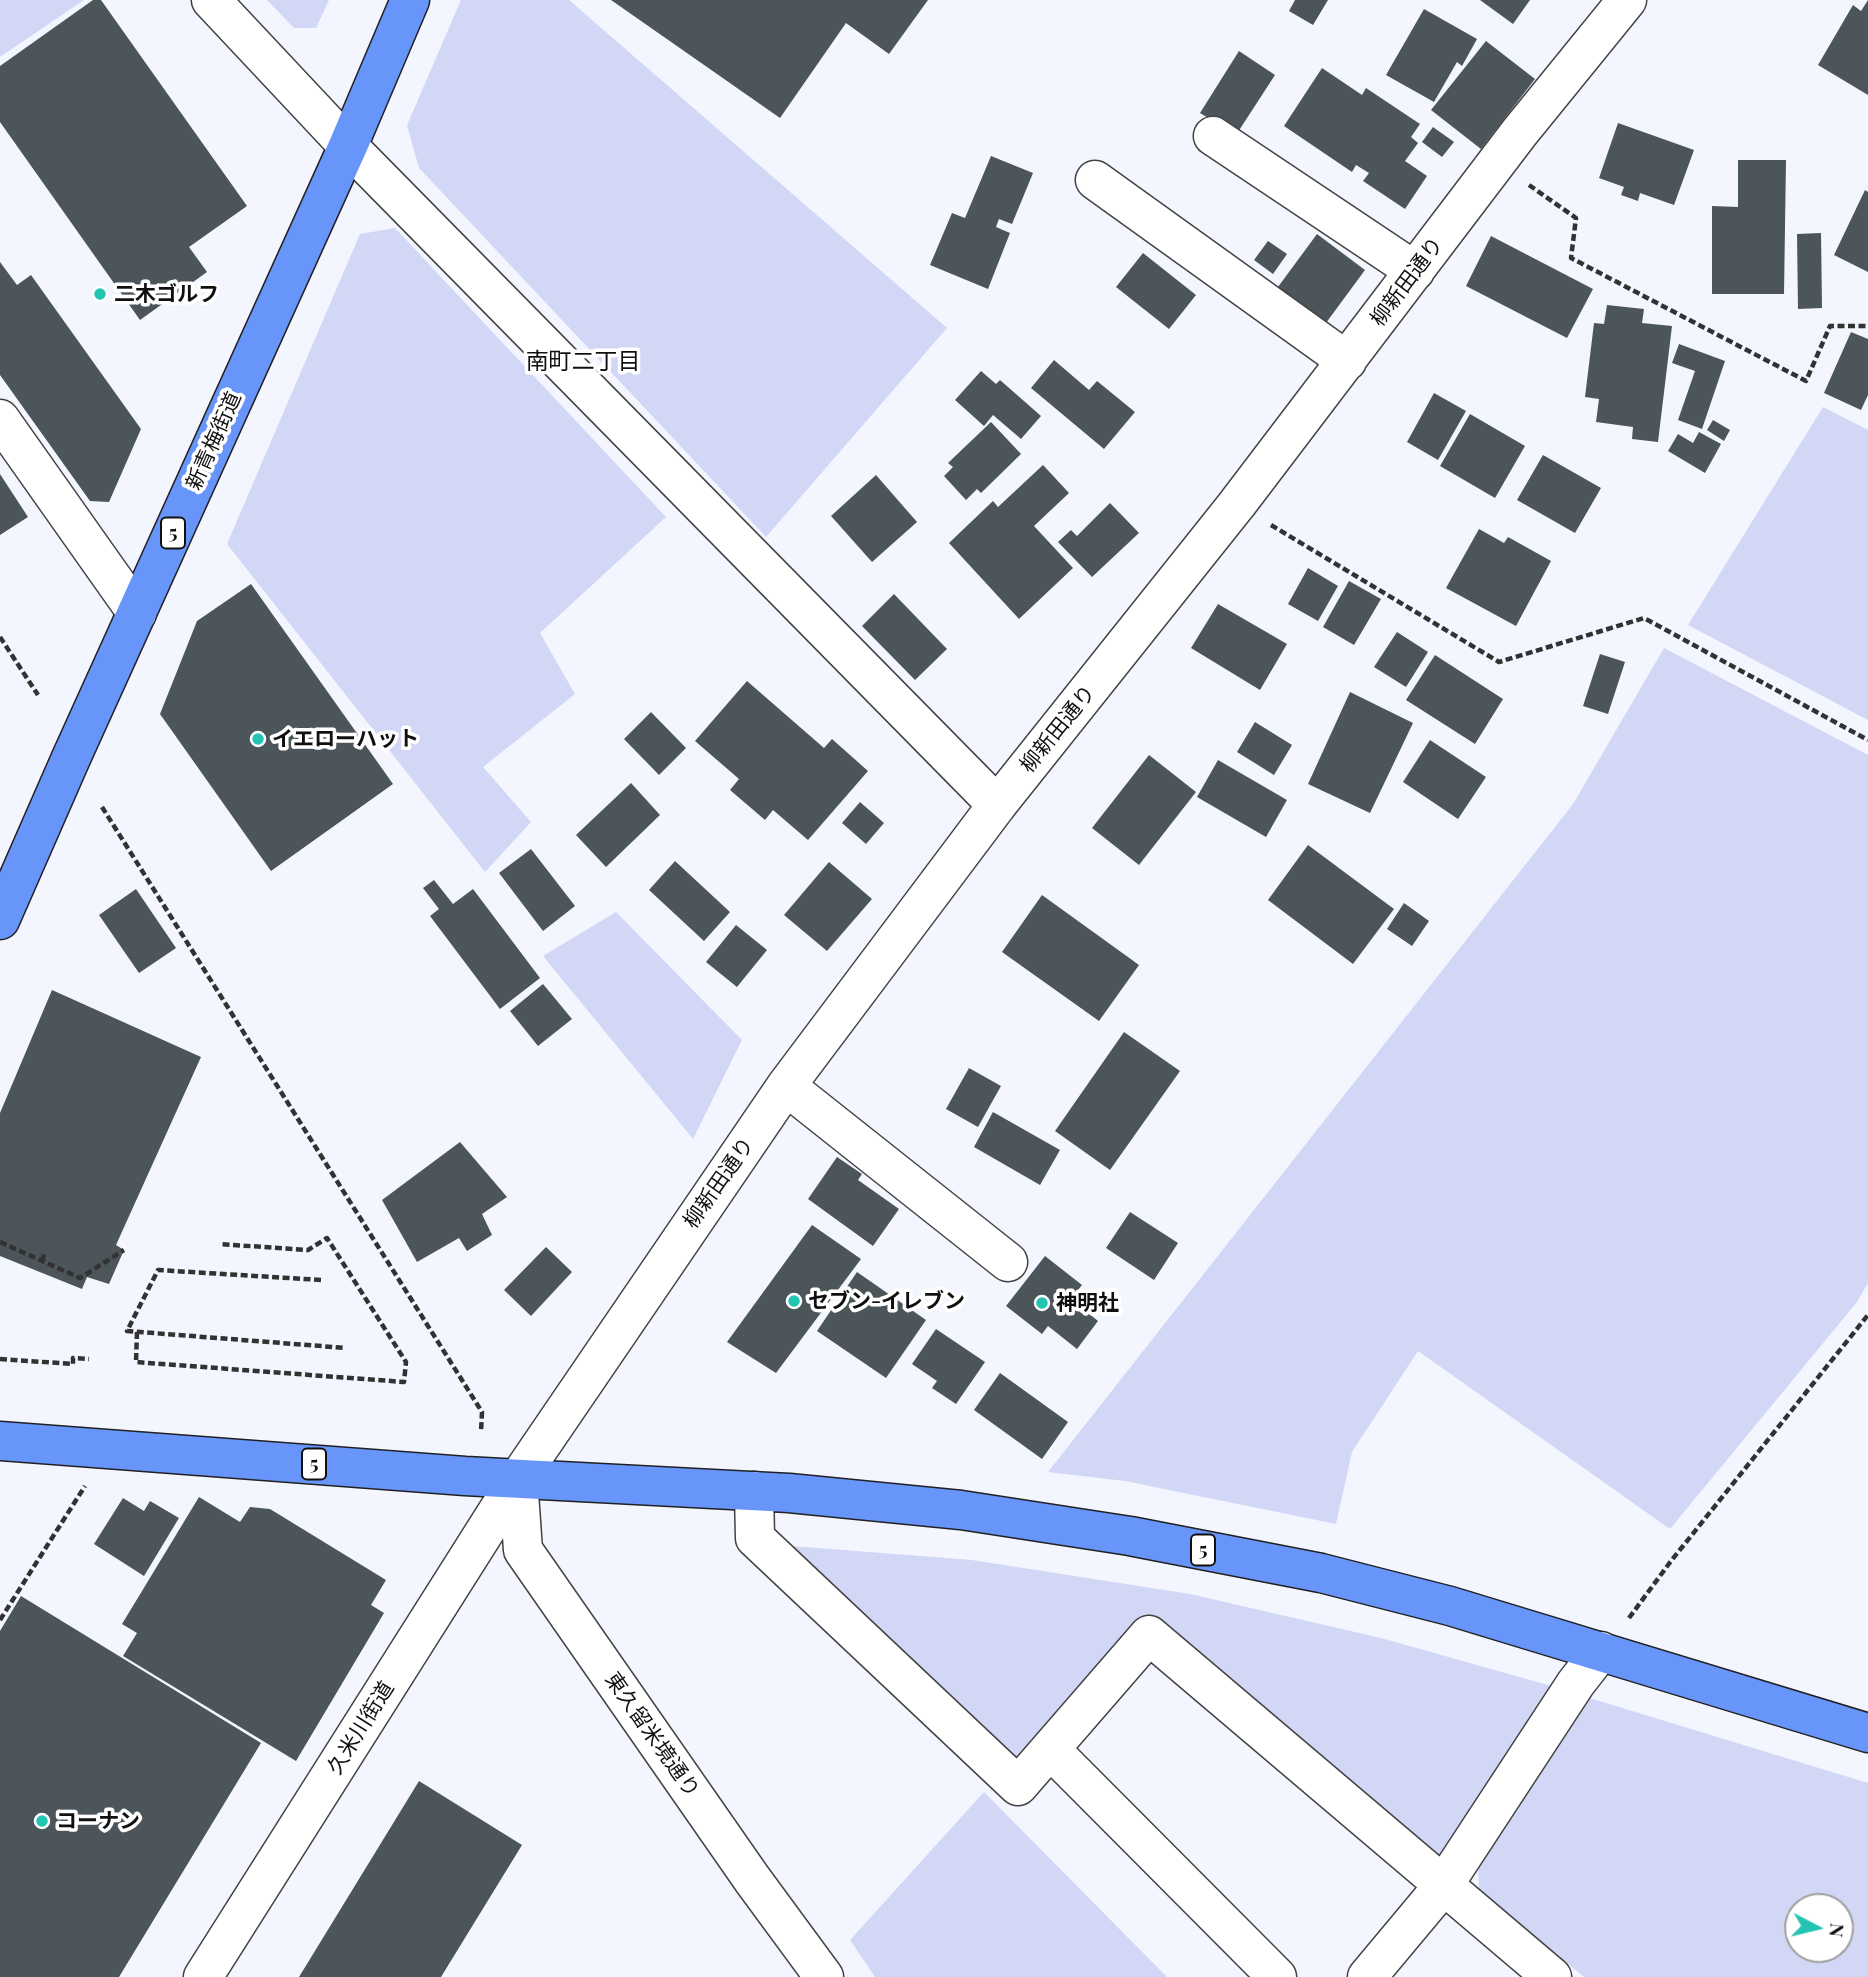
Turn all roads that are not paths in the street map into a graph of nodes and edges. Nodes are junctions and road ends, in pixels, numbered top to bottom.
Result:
1 (211, 0) edge
2 (410, 0) edge
3 (1627, 0) edge
4 (1213, 136) dead end
5 (348, 146) junction
6 (1095, 180) dead end
7 (1415, 271) junction
8 (1347, 361) junction
9 (0, 419) edge
10 (137, 613) junction
11 (997, 805) junction
12 (0, 920) edge
13 (786, 1086) junction
14 (1008, 1262) dead end
15 (0, 1441) edge
16 (518, 1479) junction
17 (754, 1491) junction
18 (1601, 1651) junction
19 (1868, 1733) edge
20 (1050, 1749) junction
21 (1443, 1886) junction
22 (203, 1977) edge
23 (824, 1977) edge
24 (1277, 1977) edge
25 (1367, 1977) edge
26 (1552, 1977) edge

1 - 5 street
2 - 5 main road, 新青梅街道 / 5
3 - 7 street, 柳新田通り
4 - 7 street
5 - 10 main road, 新青梅街道 / 5
5 - 11 street
6 - 8 street
7 - 8 street, 柳新田通り
8 - 11 street, 柳新田通り
9 - 10 street
10 - 12 main road, 新青梅街道 / 5
11 - 13 street, 柳新田通り
13 - 14 street
13 - 16 street, 柳新田通り
15 - 16 main road, 5
16 - 17 main road, 5
16 - 22 street, 久米川街道
16 - 23 street, 東久留米境通り
17 - 18 main road, 5
17 - 20 street
18 - 19 main road, 5
18 - 21 street
20 - 21 street
20 - 24 street
21 - 25 street
21 - 26 street

